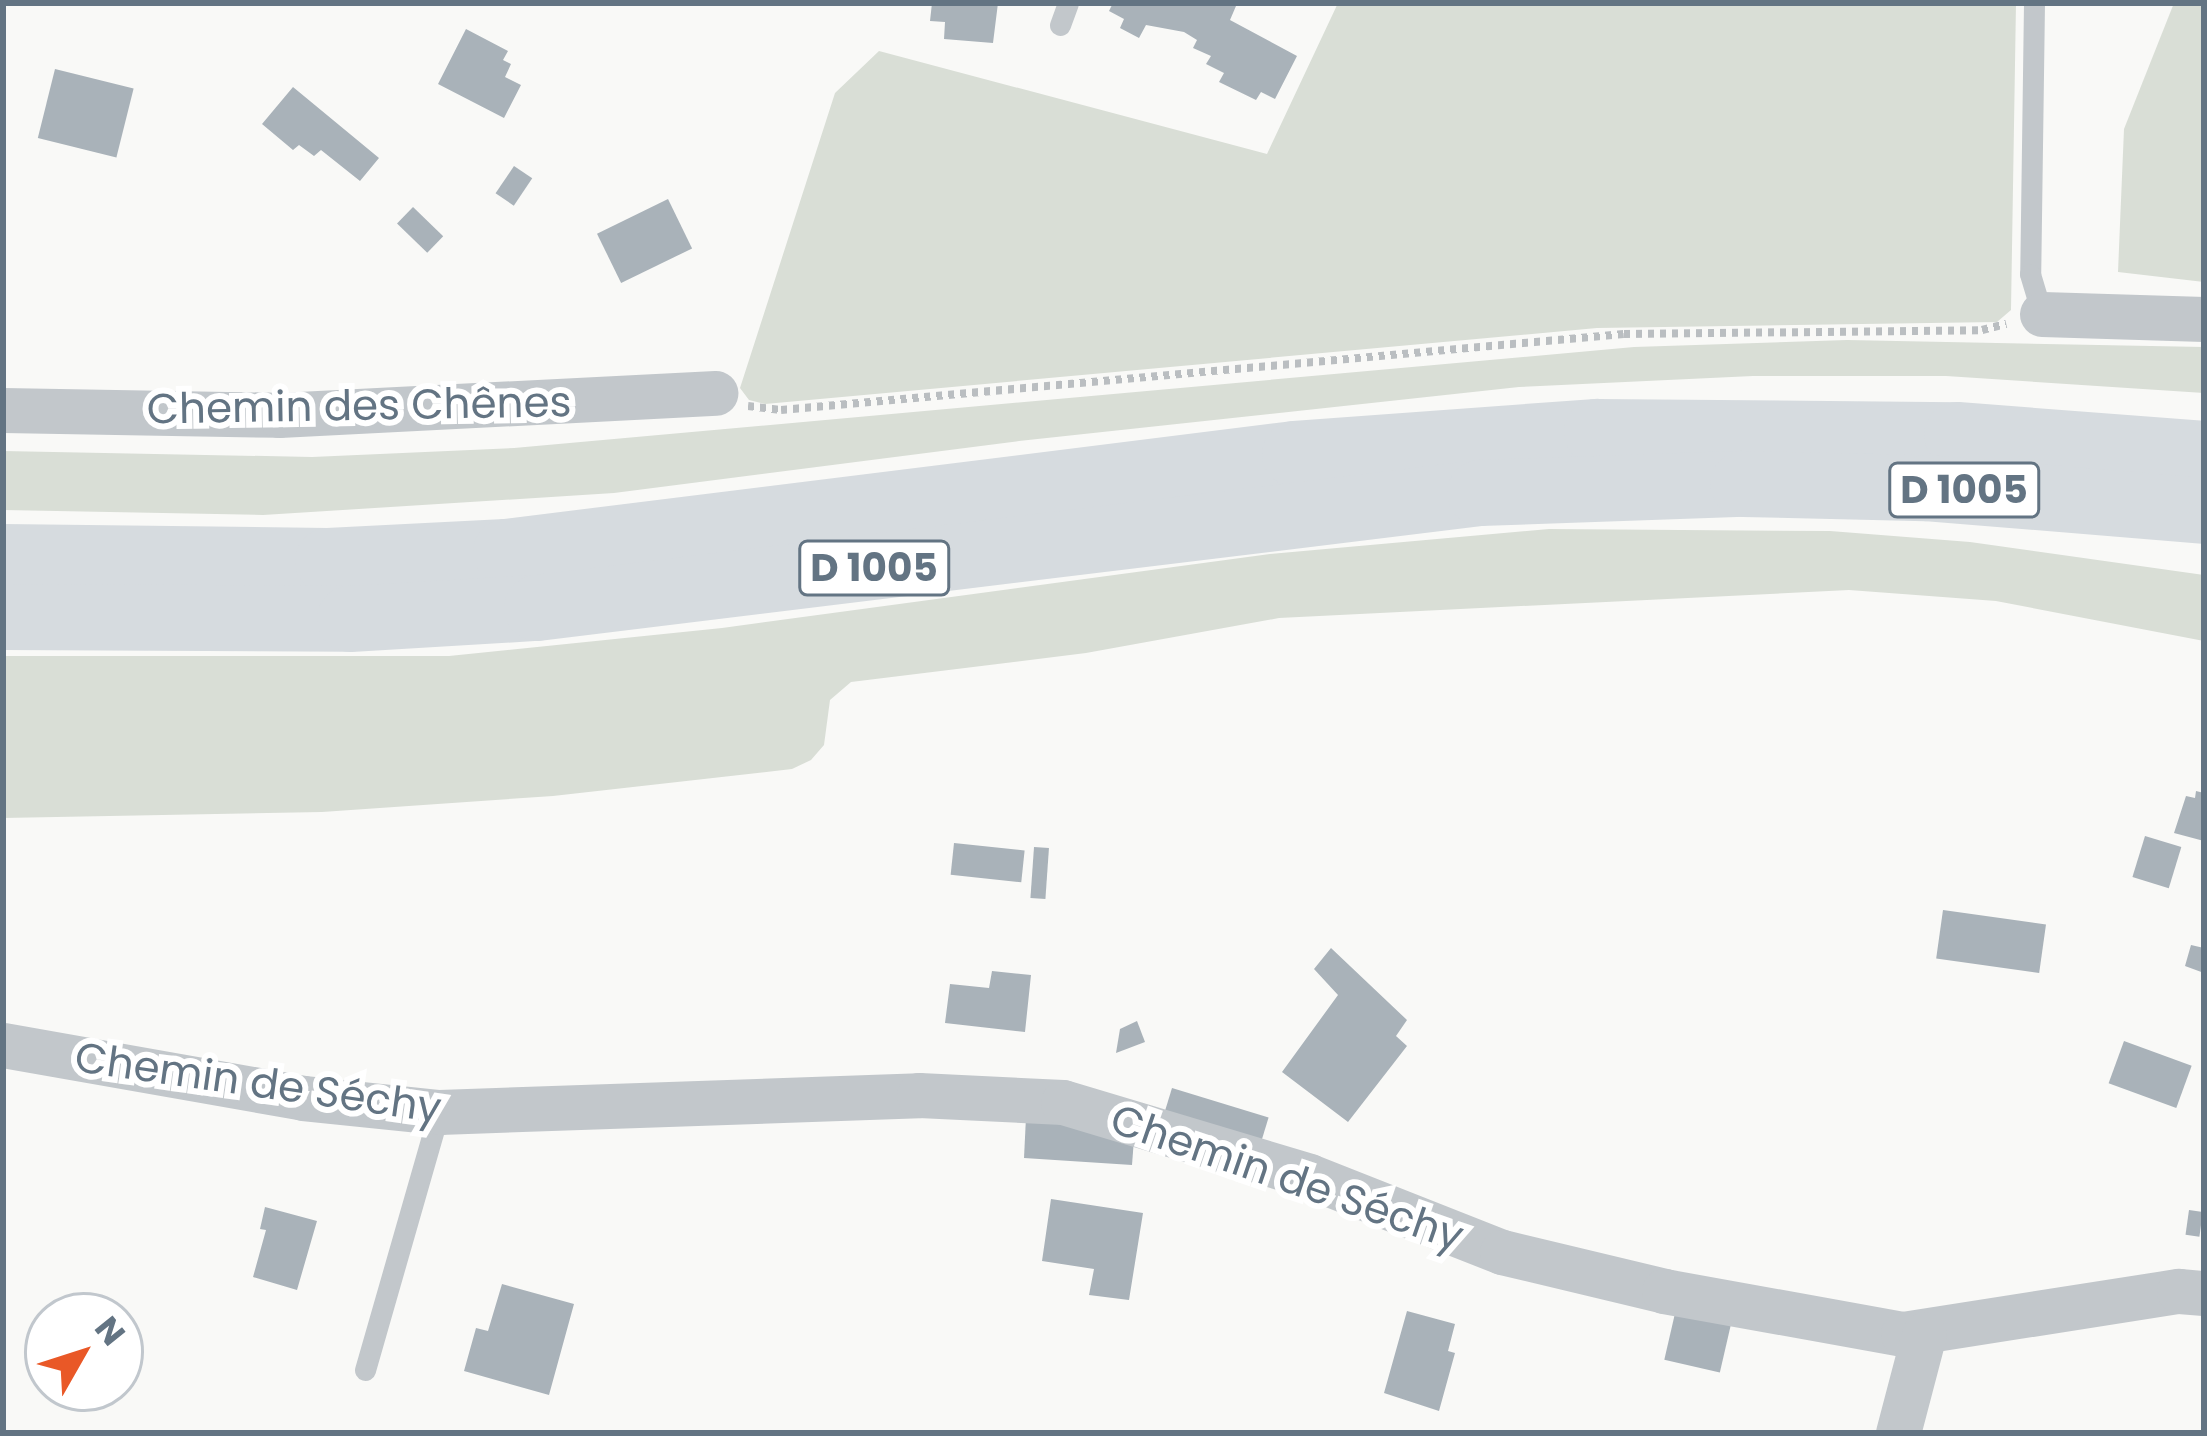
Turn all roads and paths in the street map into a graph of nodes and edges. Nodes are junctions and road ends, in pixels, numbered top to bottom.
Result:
1 (2034, 3) edge
2 (2042, 314) junction
3 (2204, 319) edge
4 (715, 393) joint
5 (3, 410) edge
6 (2199, 497) edge
7 (3, 557) edge
8 (3, 617) edge
9 (3, 1045) edge
10 (439, 1112) junction
11 (2204, 1293) edge
12 (1924, 1334) junction
13 (364, 1370) dead end
14 (1898, 1433) edge

1 - 2 lane
2 - 3 street
2 - 4 path
4 - 5 street, Chemin des Chênes
6 - 7 highway, D 1005
6 - 8 highway, D 1005
9 - 10 street, Chemin de Séchy
10 - 12 street, Chemin de Séchy
10 - 13 lane
11 - 12 street, Chemin de Séchy
12 - 14 street

